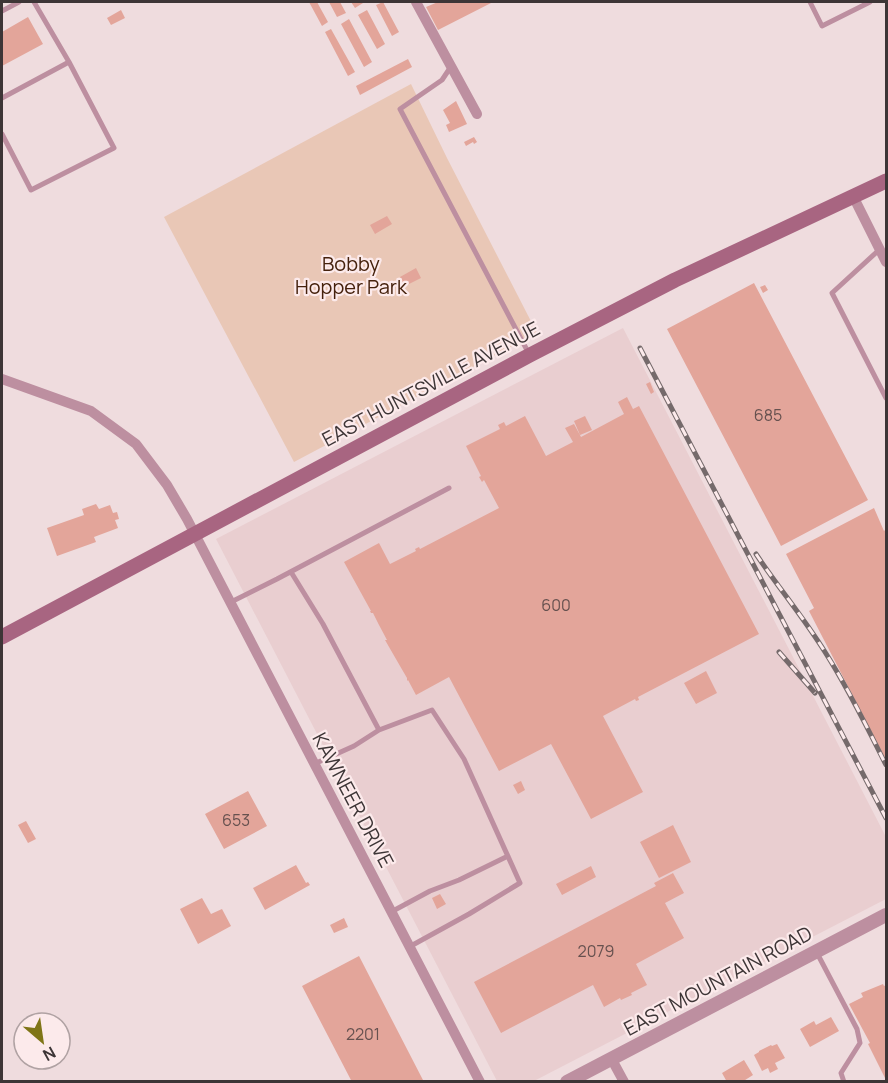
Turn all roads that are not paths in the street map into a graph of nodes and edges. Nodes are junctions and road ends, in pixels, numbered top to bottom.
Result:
1 (19, 2) edge
2 (34, 2) edge
3 (416, 2) edge
4 (810, 2) edge
5 (870, 2) edge
6 (2, 11) edge
7 (69, 62) junction
8 (451, 66) junction
9 (2, 98) edge
10 (477, 114) dead end
11 (2, 134) edge
12 (886, 181) edge
13 (853, 196) junction
14 (880, 249) junction
15 (886, 262) edge
16 (530, 355) junction
17 (2, 379) edge
18 (886, 398) edge
19 (449, 488) dead end
20 (194, 535) junction
21 (291, 572) junction
22 (229, 603) junction
23 (2, 637) edge
24 (379, 730) junction
25 (314, 764) junction
26 (508, 856) junction
27 (392, 912) junction
28 (886, 915) edge
29 (409, 946) junction
30 (816, 952) junction
31 (611, 1058) junction
32 (480, 1082) edge
33 (567, 1082) edge
34 (624, 1082) edge
35 (844, 1082) edge

1 - 6 lane
2 - 7 lane
3 - 8 street
4 - 5 lane
7 - 9 lane
7 - 11 lane
8 - 10 street
8 - 16 lane
12 - 13 main road, EAST HUNTSVILLE AVENUE
13 - 14 street
13 - 16 main road, EAST HUNTSVILLE AVENUE
14 - 15 street
14 - 18 lane
16 - 20 main road, EAST HUNTSVILLE AVENUE
17 - 20 street, KAWNEER DRIVE
19 - 21 lane
20 - 22 street, KAWNEER DRIVE
20 - 23 main road, EAST HUNTSVILLE AVENUE
21 - 22 lane
21 - 24 lane
22 - 25 street, KAWNEER DRIVE
24 - 25 lane
24 - 26 lane
25 - 27 street, KAWNEER DRIVE
26 - 27 lane
26 - 29 lane
27 - 29 street, KAWNEER DRIVE
28 - 30 street, EAST MOUNTAIN ROAD
29 - 32 street, KAWNEER DRIVE
30 - 31 street, EAST MOUNTAIN ROAD
30 - 35 lane
31 - 33 street, EAST MOUNTAIN ROAD
31 - 34 street

